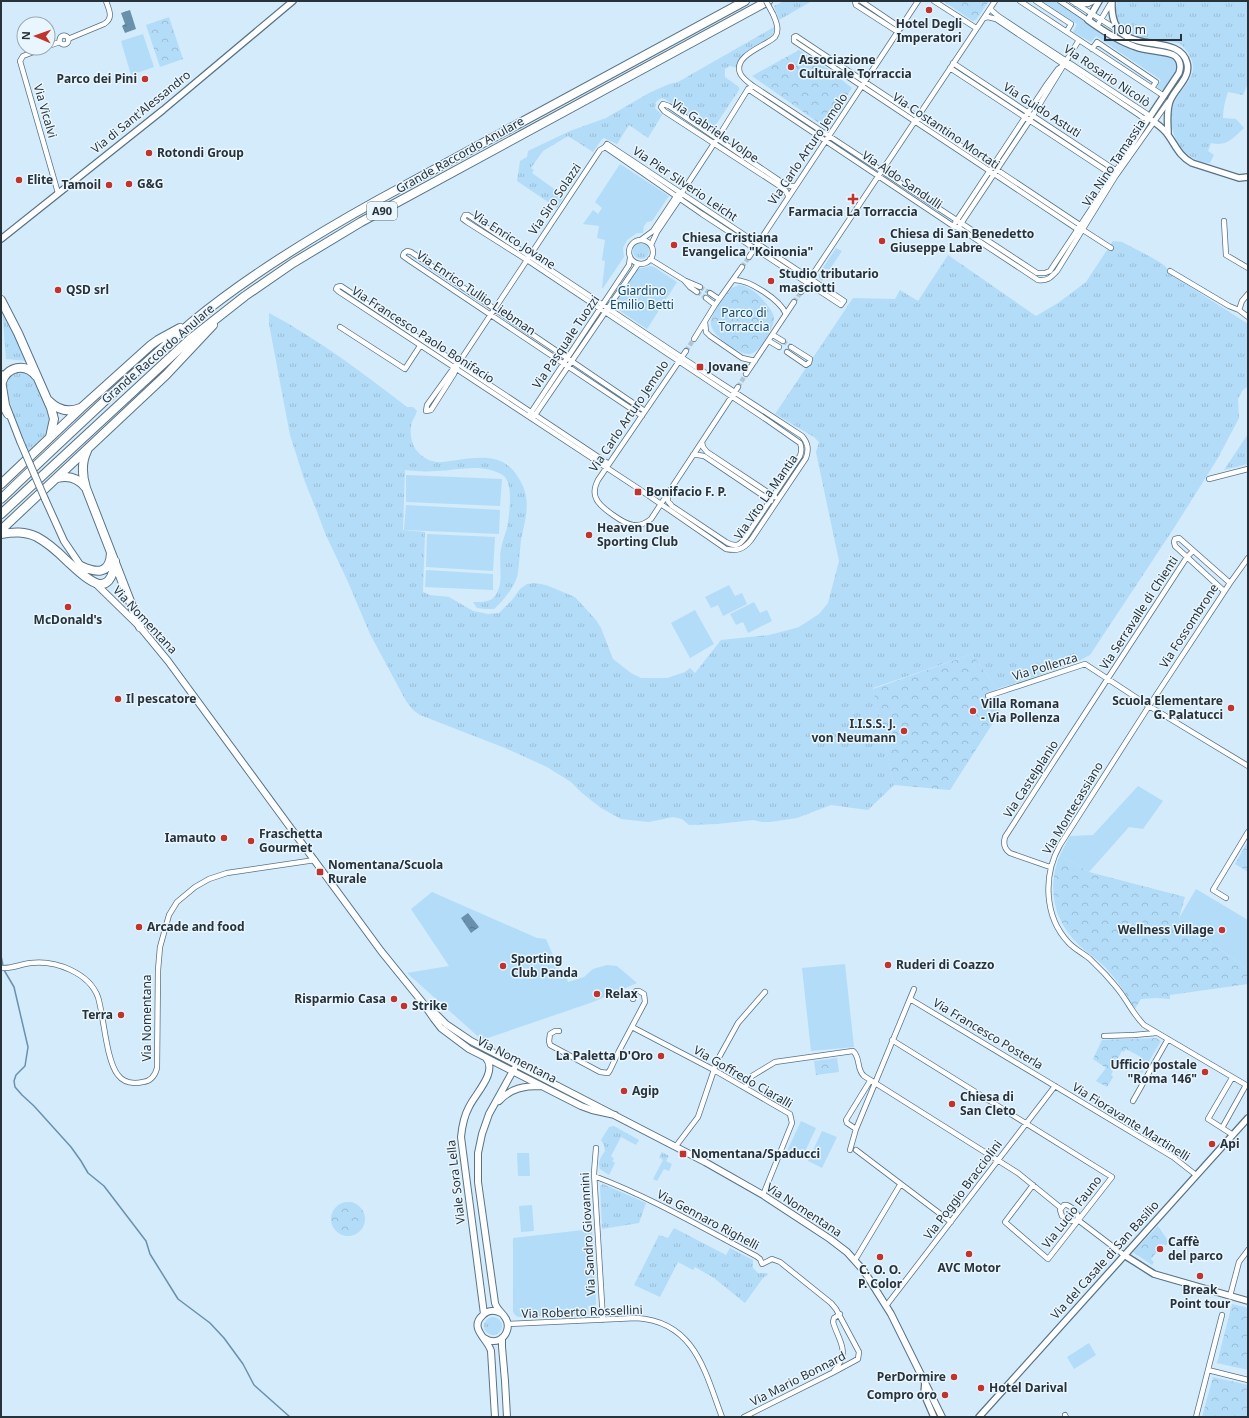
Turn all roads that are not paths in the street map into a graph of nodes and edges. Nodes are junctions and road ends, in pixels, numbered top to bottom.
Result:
1 (106, 1) edge
2 (293, 1) edge
3 (745, 1) edge
4 (767, 1) edge
5 (856, 1) edge
6 (861, 1) edge
7 (918, 1) edge
8 (934, 1) edge
9 (995, 1) edge
10 (1020, 1) edge
11 (1036, 1) edge
12 (1060, 1) edge
13 (1094, 1) edge
14 (1099, 1) edge
15 (1112, 1) edge
16 (1074, 2) edge
17 (990, 9) junction
18 (1091, 14) junction
19 (984, 18) junction
20 (1088, 20) junction
21 (1100, 20) junction
22 (1097, 26) junction
23 (976, 28) junction
24 (899, 30) junction
25 (1066, 31) junction
26 (1119, 31) junction
27 (1079, 40) junction
28 (56, 43) edge
29 (1092, 49) junction
30 (23, 56) edge
31 (1065, 63) junction
32 (952, 66) junction
33 (865, 82) junction
34 (751, 87) junction
35 (862, 87) junction
36 (1152, 88) junction
37 (1164, 96) junction
38 (1171, 99) junction
39 (1029, 116) junction
40 (1149, 118) junction
41 (916, 119) junction
42 (1154, 122) junction
43 (1168, 134) junction
44 (829, 136) junction
45 (717, 139) junction
46 (826, 141) junction
47 (713, 144) junction
48 (604, 147) joint
49 (993, 170) junction
50 (1118, 172) junction
51 (880, 173) junction
52 (1114, 176) junction
53 (1248, 177) edge
54 (795, 186) junction
55 (58, 193) junction
56 (679, 196) junction
57 (788, 196) junction
58 (1224, 221) dead end
59 (959, 224) junction
60 (1078, 227) junction
61 (1083, 230) junction
62 (1, 239) edge
63 (642, 239) junction
64 (651, 245) junction
65 (755, 245) junction
66 (1111, 248) dead end
67 (749, 257) tunnel mouth
68 (528, 258) junction
69 (630, 258) junction
70 (650, 259) junction
71 (638, 264) junction
72 (742, 267) tunnel mouth
73 (1248, 268) edge
74 (1170, 271) dead end
75 (1040, 274) joint
76 (1048, 279) joint
77 (684, 280) junction
78 (733, 280) junction
79 (808, 280) junction
80 (700, 287) tunnel mouth
81 (697, 292) tunnel mouth
82 (800, 292) tunnel mouth
83 (710, 293) tunnel mouth
84 (1248, 294) edge
85 (706, 298) tunnel mouth
86 (719, 299) junction
87 (1, 300) edge
88 (794, 302) tunnel mouth
89 (715, 305) junction
90 (604, 308) junction
91 (495, 310) junction
92 (1239, 310) junction
93 (224, 312) junction
94 (491, 314) junction
95 (786, 314) junction
96 (1248, 317) edge
97 (192, 322) junction
98 (705, 322) junction
99 (340, 326) dead end
100 (773, 335) junction
101 (694, 339) tunnel mouth
102 (769, 341) junction
103 (783, 341) tunnel mouth
104 (420, 346) junction
105 (791, 346) tunnel mouth
106 (779, 347) tunnel mouth
107 (686, 351) tunnel mouth
108 (787, 352) tunnel mouth
109 (569, 360) junction
110 (680, 360) junction
111 (755, 361) junction
112 (458, 364) junction
113 (566, 365) junction
114 (455, 369) junction
115 (1, 374) edge
116 (746, 374) tunnel mouth
117 (38, 378) junction
118 (2, 382) edge
119 (738, 387) tunnel mouth
120 (733, 395) junction
121 (48, 400) junction
122 (1, 401) edge
123 (81, 408) junction
124 (645, 411) junction
125 (8, 414) junction
126 (531, 416) junction
127 (642, 416) junction
128 (768, 418) junction
129 (49, 438) junction
130 (702, 442) junction
131 (808, 447) joint
132 (88, 448) junction
133 (802, 448) joint
134 (693, 455) junction
135 (607, 466) junction
136 (1248, 469) edge
137 (56, 478) junction
138 (1209, 479) dead end
139 (1, 484) edge
140 (86, 488) junction
141 (668, 494) junction
142 (773, 496) junction
143 (1, 499) edge
144 (778, 499) junction
145 (770, 500) junction
146 (661, 504) junction
147 (775, 504) junction
148 (1, 514) edge
149 (1, 530) edge
150 (1, 534) edge
151 (110, 550) junction
152 (734, 551) joint
153 (1193, 551) junction
154 (1187, 557) junction
155 (1248, 558) edge
156 (115, 560) junction
157 (80, 566) junction
158 (1230, 583) junction
159 (95, 584) junction
160 (1224, 591) junction
161 (140, 627) junction
162 (1107, 680) junction
163 (988, 696) dead end
164 (1149, 706) junction
165 (1248, 766) edge
166 (1248, 832) edge
167 (315, 860) junction
168 (1050, 867) junction
169 (1226, 898) dead end
170 (3, 968) edge
171 (914, 989) dead end
172 (765, 992) dead end
173 (910, 998) junction
174 (632, 999) dead end
175 (424, 1003) junction
176 (632, 1027) junction
177 (559, 1031) dead end
178 (1156, 1033) junction
179 (1104, 1036) dead end
180 (1168, 1039) junction
181 (892, 1040) junction
182 (483, 1056) junction
183 (515, 1068) junction
184 (714, 1070) junction
185 (1232, 1078) junction
186 (870, 1080) junction
187 (875, 1083) junction
188 (543, 1086) junction
189 (1055, 1086) junction
190 (745, 1088) junction
191 (1133, 1101) dead end
192 (491, 1110) junction
193 (615, 1116) junction
194 (1248, 1118) edge
195 (1026, 1124) junction
196 (1222, 1128) junction
197 (856, 1129) junction
198 (1233, 1135) junction
199 (676, 1146) junction
200 (596, 1148) dead end
201 (998, 1160) junction
202 (1196, 1175) junction
203 (594, 1176) junction
204 (900, 1185) junction
205 (1033, 1185) junction
206 (763, 1195) junction
207 (1061, 1208) junction
208 (1078, 1220) junction
209 (951, 1222) junction
210 (1248, 1250) edge
211 (1124, 1255) junction
212 (855, 1260) junction
213 (1230, 1296) junction
214 (1248, 1301) edge
215 (886, 1306) junction
216 (501, 1313) junction
217 (484, 1314) junction
218 (840, 1314) junction
219 (1222, 1314) dead end
220 (603, 1320) junction
221 (508, 1324) junction
222 (484, 1338) junction
223 (502, 1338) junction
224 (859, 1357) joint
225 (1208, 1370) junction
226 (832, 1373) junction
227 (1248, 1380) edge
228 (924, 1382) junction
229 (495, 1417) edge
230 (507, 1417) edge
231 (722, 1417) edge
232 (744, 1417) edge
233 (934, 1417) edge
234 (942, 1417) edge
235 (979, 1417) edge
236 (1196, 1417) edge

1 - 28 street
2 - 55 street, Via di Sant'Alessandro
3 - 97 highway, Grande Raccordo Anulare / A90
4 - 34 street, bridge
4 - 93 highway, Grande Raccordo Anulare / A90
5 - 24 street
6 - 24 street
7 - 24 street, Via Carlo Arturo Jemolo
8 - 23 street
9 - 17 street
10 - 25 street
11 - 25 street
12 - 20 street
13 - 16 street
14 - 18 street
15 - 21 street
15 - 26 street
16 - 18 street
17 - 19 street
17 - 31 street, Via Rosario Nicolò
18 - 20 street
18 - 21 street
19 - 23 street
19 - 31 street, Via Rosario Nicolò
20 - 22 street
21 - 22 street
21 - 26 street
22 - 37 street, Via Nino Tamassia
23 - 32 street
24 - 33 street, Via Carlo Arturo Jemolo
25 - 27 street
26 - 38 street, Via Nino Tamassia
27 - 29 street
27 - 31 street
29 - 36 street
29 - 36 street
30 - 55 street, Via Vicalvi
31 - 39 street
31 - 40 street, Via Rosario Nicolò
32 - 39 street, Via Guido Astuti
32 - 41 street
33 - 35 street, Via Carlo Arturo Jemolo
33 - 35 street, Via Costantino Mortati
33 - 41 street, Via Costantino Mortati
34 - 44 street, Via Aldo Sandulli
34 - 45 street
34 - 46 street, Via Aldo Sandulli
35 - 41 street, Via Costantino Mortati
35 - 44 street, Via Carlo Arturo Jemolo
36 - 37 street
37 - 40 street, Via Nino Tamassia
38 - 42 street, Via Nino Tamassia
38 - 43 street
39 - 49 street
39 - 50 street, Via Guido Astuti
39 - 52 street, Via Guido Astuti
40 - 42 street
40 - 50 street, Via Nino Tamassia
41 - 49 street, Via Costantino Mortati
41 - 51 street
42 - 43 street
42 - 50 street, Via Nino Tamassia
43 - 53 street
44 - 46 street, Via Carlo Arturo Jemolo
44 - 51 street, Via Aldo Sandulli
45 - 47 street
45 - 47 street, Via Gabriele Volpe
45 - 54 street, Via Gabriele Volpe
46 - 51 street, Via Aldo Sandulli
46 - 54 street, Via Carlo Arturo Jemolo
47 - 56 street
47 - 57 street, Via Gabriele Volpe
48 - 56 street, Via Pier Silverio Leicht
48 - 68 street, Via Siro Solazzi
49 - 59 street
49 - 60 street, Via Costantino Mortati
50 - 52 street, Via Nino Tamassia
51 - 59 street, Via Aldo Sandulli
51 - 59 street, Via Aldo Sandulli
51 - 79 street
52 - 60 street, Via Nino Tamassia
52 - 61 street, Via Nino Tamassia
54 - 57 street, Via Carlo Arturo Jemolo
55 - 62 street, Via di Sant'Alessandro
56 - 63 street
56 - 64 street
56 - 65 street, Via Pier Silverio Leicht
57 - 65 street, Via Carlo Arturo Jemolo
58 - 73 street
59 - 75 street, Via Aldo Sandulli
59 - 76 street, Via Aldo Sandulli
60 - 61 street, Via Costantino Mortati
60 - 75 street, Via Nino Tamassia
61 - 66 street
61 - 76 street, Via Nino Tamassia
63 - 64 street
63 - 69 street
64 - 70 street
65 - 67 street, Via Carlo Arturo Jemolo
65 - 79 street, Via Pier Silverio Leicht
68 - 68 street, Via Enrico Jovane
68 - 90 street, Via Enrico Jovane
68 - 91 street, Via Siro Solazzi
69 - 71 street
69 - 90 street, Via Pasquale Tuozzi
70 - 71 street
70 - 77 street
71 - 90 street, Via Pasquale Tuozzi
72 - 78 street
74 - 92 street
77 - 80 street
77 - 81 street
78 - 86 street
78 - 95 street
79 - 79 street, Via Pier Silverio Leicht
79 - 82 street
83 - 86 street
84 - 92 street
85 - 89 street
86 - 89 street
87 - 117 highway
88 - 95 street
89 - 98 street
90 - 109 street, Via Pasquale Tuozzi
90 - 110 street, Via Enrico Jovane
91 - 94 street, Via Siro Solazzi
91 - 94 street, Via Enrico Tullio Liebman
91 - 109 street, Via Enrico Tullio Liebman
92 - 96 street
93 - 132 highway
93 - 148 highway, Grande Raccordo Anulare / A90
94 - 112 street, Via Siro Solazzi
94 - 113 street, Via Enrico Tullio Liebman
95 - 100 street
97 - 123 highway
97 - 143 highway, Grande Raccordo Anulare / A90
98 - 101 street
98 - 111 street
99 - 104 street
100 - 102 street
100 - 103 street
102 - 106 street
102 - 111 street
104 - 112 street, Via Francesco Paolo Bonifacio
104 - 114 street, Via Francesco Paolo Bonifacio
105 - 108 street
107 - 110 street, Via Carlo Arturo Jemolo
109 - 113 street, Via Pasquale Tuozzi
109 - 124 street, Via Enrico Tullio Liebman
110 - 120 street, Via Enrico Jovane
110 - 124 street, Via Carlo Arturo Jemolo
111 - 116 street
112 - 114 street, Via Siro Solazzi
112 - 126 street, Via Francesco Paolo Bonifacio
113 - 126 street, Via Pasquale Tuozzi
113 - 127 street, Via Enrico Tullio Liebman
114 - 114 street, Via Siro Solazzi
114 - 126 street, Via Francesco Paolo Bonifacio
115 - 118 main road, Via Nomentana
117 - 118 highway
117 - 121 highway
118 - 125 main road, Via Nomentana
119 - 120 street, Via Carlo Arturo Jemolo
120 - 128 street, Via Enrico Jovane
120 - 130 street, Via Carlo Arturo Jemolo
121 - 123 highway
121 - 129 highway
122 - 125 highway
123 - 129 highway
124 - 127 street, Via Carlo Arturo Jemolo
125 - 157 main road, Via Nomentana, bridge
126 - 135 street, Via Francesco Paolo Bonifacio
127 - 135 street, Via Carlo Arturo Jemolo
128 - 131 street, Via Enrico Jovane
128 - 133 street, Via Enrico Jovane
129 - 139 highway
130 - 134 street, Via Carlo Arturo Jemolo
130 - 142 street
131 - 144 street, Via Vito La Mantia
132 - 137 highway
132 - 140 highway
133 - 142 street, Via Vito La Mantia
134 - 141 street, Via Carlo Arturo Jemolo
134 - 145 street
135 - 146 street, Via Francesco Paolo Bonifacio
135 - 146 street, Via Carlo Arturo Jemolo
136 - 138 street
137 - 140 highway
137 - 149 highway
140 - 151 highway
141 - 145 street, Via Vito La Mantia
141 - 146 street, Via Carlo Arturo Jemolo
142 - 144 street
142 - 145 street, Via Vito La Mantia
144 - 147 street, Via Vito La Mantia
145 - 147 street
146 - 152 street, Via Francesco Paolo Bonifacio
147 - 152 street, Via Vito La Mantia
150 - 159 highway
151 - 156 highway
151 - 157 highway
153 - 154 street, Via Serravalle di Chienti
153 - 154 street
153 - 158 street
154 - 160 street
154 - 162 street, Via Serravalle di Chienti
155 - 158 street, Via Fossombrone
156 - 159 highway
156 - 161 highway
157 - 159 main road, Via Nomentana
158 - 160 street, Via Fossombrone
159 - 161 main road, Via Nomentana
160 - 164 street, Via Fossombrone
161 - 167 main road, Via Nomentana
162 - 163 street, Via Pollenza
162 - 164 street, Via Pollenza
162 - 168 street, Via Castelplanio
164 - 165 street, Via Pollenza
164 - 168 street, Via Montecassiano
166 - 169 street
167 - 170 street, Via Nomentana
167 - 175 main road, Via Nomentana
168 - 178 street, Via Montecassiano
171 - 173 street
172 - 184 street
173 - 181 street
173 - 189 street, Via Francesco Posterla
174 - 176 street
175 - 182 main road, Via Nomentana
175 - 183 main road, Via Nomentana
176 - 177 street
176 - 184 street, Via Goffredo Ciaralli
178 - 179 street
178 - 180 street, Via Montecassiano
180 - 185 street, Via Montecassiano
180 - 191 street
181 - 187 street
181 - 195 street
182 - 183 main road, Via Nomentana
182 - 217 main road, Viale Sora Lella
183 - 188 main road, Via Nomentana
183 - 192 main road, Viale Sora Lella
183 - 193 main road, Via Nomentana
184 - 190 street, Via Goffredo Ciaralli
184 - 199 street
185 - 196 street
185 - 196 street, Via Montecassiano
186 - 187 street
186 - 190 street
186 - 197 street
187 - 197 street
187 - 201 street
188 - 192 main road, Viale Sora Lella
188 - 193 main road, Via Nomentana
189 - 195 street, Via Poggio Bracciolini
189 - 202 street, Via Fioravante Martinelli
190 - 206 street, Via Goffredo Ciaralli
192 - 216 main road, Viale Sora Lella
193 - 199 main road, Via Nomentana
194 - 198 street, Via del Casale di San Basilio
195 - 201 street, Via Poggio Bracciolini
195 - 208 street, Via Lucio Fauno
196 - 198 street
197 - 204 street
198 - 202 street, Via del Casale di San Basilio
199 - 206 main road, Via Nomentana
200 - 203 street, Via Sandro Giovannini
201 - 205 street
201 - 209 street, Via Poggio Bracciolini
202 - 211 street, Via del Casale di San Basilio
203 - 218 street, Via Gennaro Righelli
203 - 220 street, Via Sandro Giovannini
204 - 209 street
204 - 212 street
205 - 207 street
205 - 208 street, Via Lucio Fauno
206 - 212 main road, Via Nomentana
207 - 208 street
207 - 208 street
208 - 211 street
209 - 215 street, Via Poggio Bracciolini
210 - 213 street
211 - 213 street
211 - 235 street, Via del Casale di San Basilio
212 - 215 main road, Via Nomentana
213 - 214 street
215 - 228 main road, Via Nomentana
216 - 217 main road
216 - 221 main road
217 - 222 main road
218 - 224 street, Via Gennaro Righelli
218 - 226 street
219 - 225 street
220 - 221 street, Via Roberto Rossellini
220 - 231 street, Via Roberto Rossellini
221 - 223 main road
222 - 223 main road
222 - 229 main road
223 - 230 main road
224 - 226 street, Via Mario Bonnard
225 - 227 street
225 - 236 street
226 - 232 street, Via Mario Bonnard
228 - 233 street, Via Nomentana
228 - 234 main road, Via Nomentana

